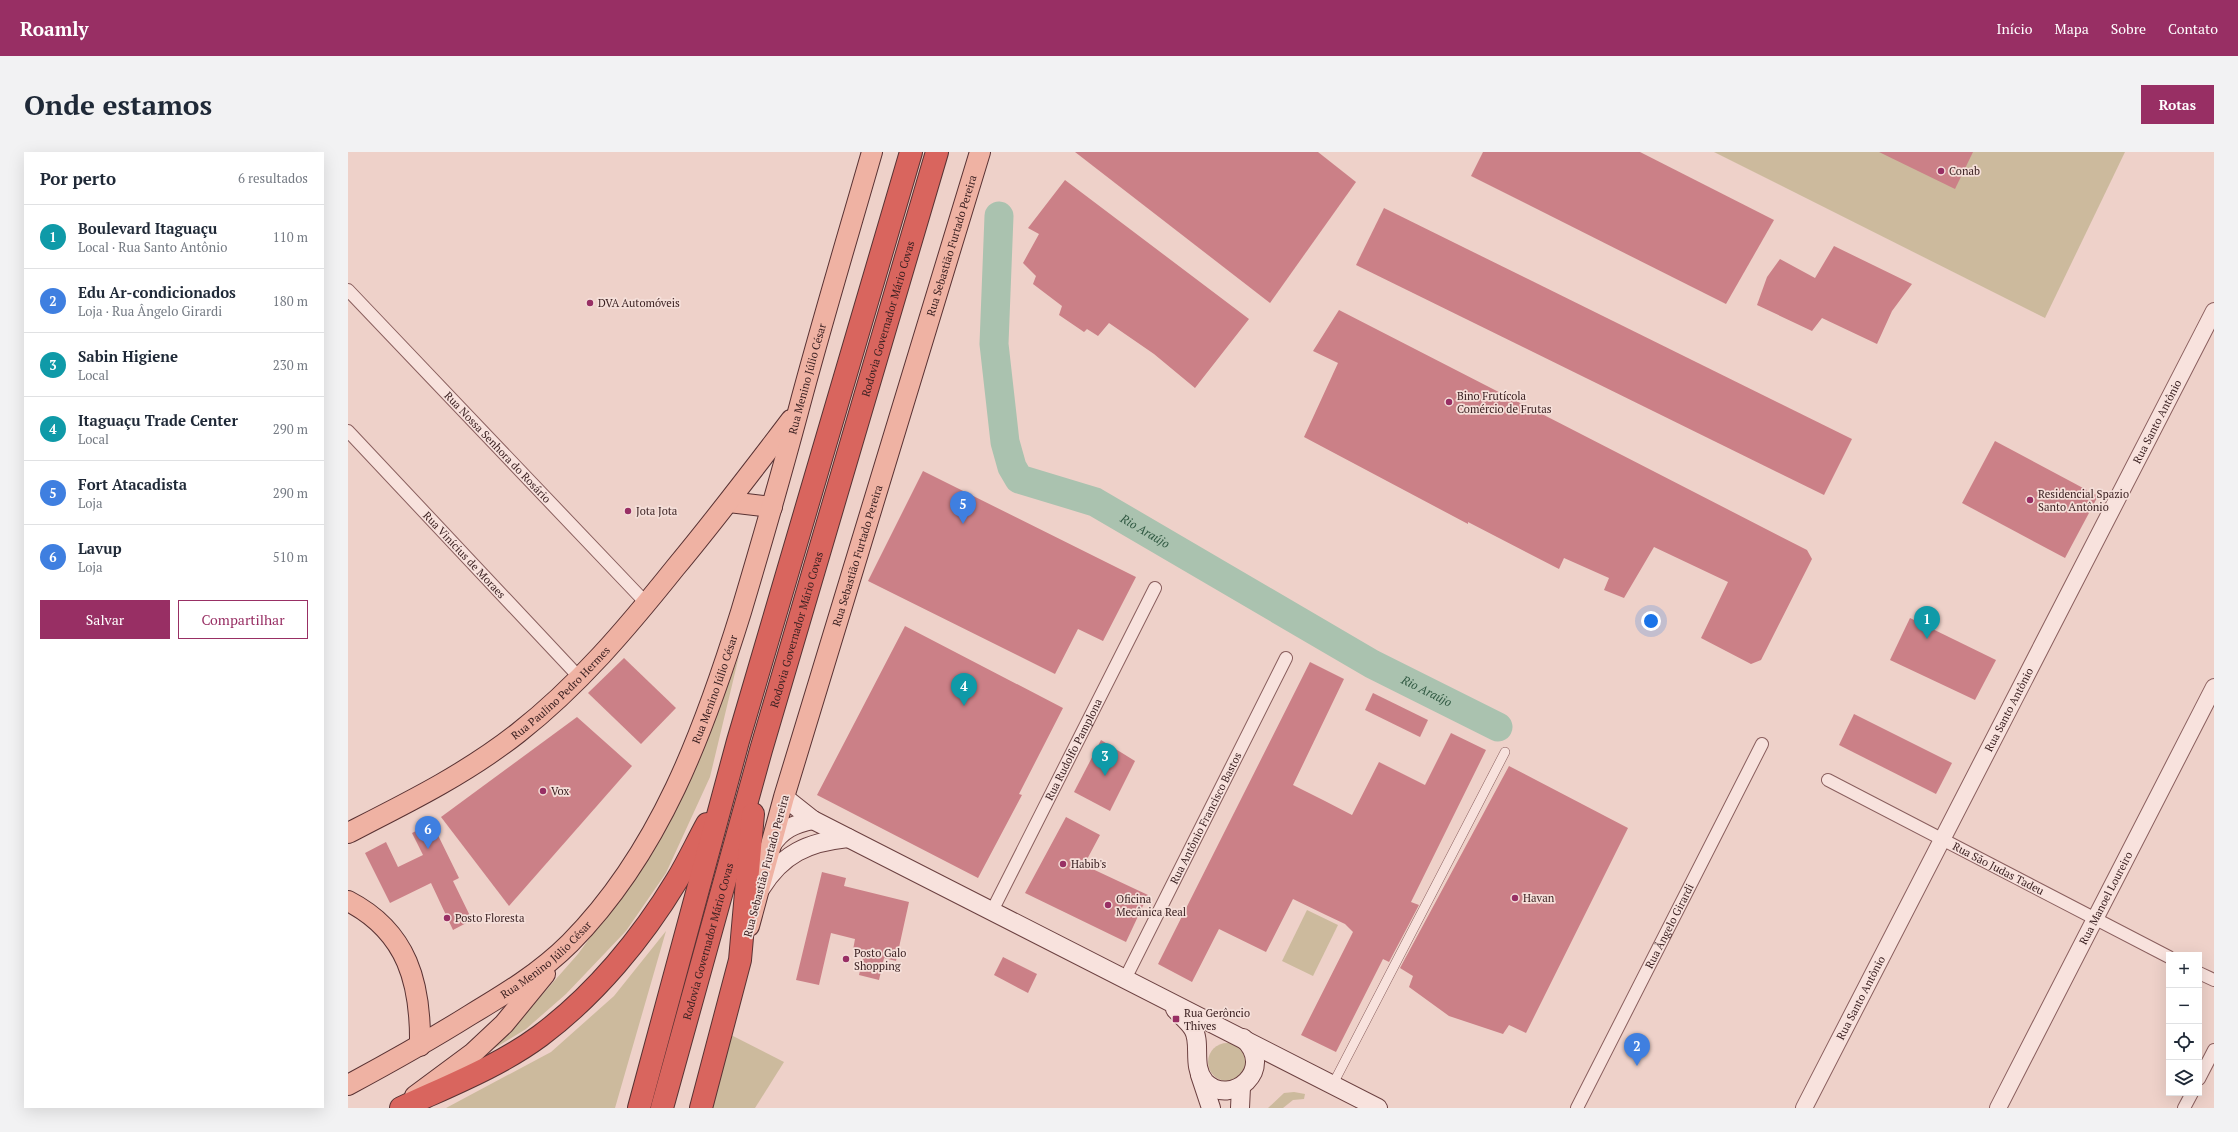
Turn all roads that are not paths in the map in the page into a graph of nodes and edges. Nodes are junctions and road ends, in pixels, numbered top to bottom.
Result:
1 (872, 152) edge
2 (911, 152) edge
3 (937, 152) edge
4 (980, 152) edge
5 (348, 290) edge
6 (2214, 311) edge
7 (798, 412) junction
8 (348, 432) edge
9 (729, 502) junction
10 (772, 507) junction
11 (1155, 588) dead end
12 (647, 604) junction
13 (1286, 658) dead end
14 (580, 678) junction
15 (2214, 687) edge
16 (1762, 744) dead end
17 (760, 750) junction
18 (1505, 752) dead end
19 (1828, 780) dead end
20 (725, 791) junction
21 (784, 797) junction
22 (813, 820) junction
23 (348, 833) edge
24 (848, 838) junction
25 (1942, 839) junction
26 (771, 846) junction
27 (758, 892) junction
28 (348, 901) edge
29 (992, 911) junction
30 (2095, 919) junction
31 (569, 944) junction
32 (2166, 955) edge
33 (740, 960) junction
34 (2202, 974) edge
35 (1125, 979) junction
36 (2214, 980) edge
37 (1167, 1001) junction
38 (1238, 1036) junction
39 (420, 1046) junction
40 (2214, 1050) edge
41 (1199, 1066) junction
42 (1254, 1073) junction
43 (2202, 1073) edge
44 (1326, 1081) junction
45 (348, 1085) edge
46 (1241, 1087) junction
47 (2190, 1096) edge
48 (400, 1108) edge
49 (639, 1108) edge
50 (662, 1108) edge
51 (702, 1108) edge
52 (1211, 1108) edge
53 (1240, 1108) edge
54 (1378, 1108) edge
55 (1577, 1108) edge
56 (1804, 1108) edge
57 (1998, 1108) edge
58 (2184, 1108) edge

1 - 7 main road, Rua Menino Júlio César
2 - 20 highway, Rodovia Governador Mário Covas
3 - 17 highway, Rodovia Governador Mário Covas
4 - 21 main road, Rua Sebastião Furtado Pereira
5 - 12 street, Rua Nossa Senhora do Rosário
6 - 25 street, Rua Santo Antônio
7 - 9 main road, Rua Paulino Pedro Hermes
7 - 10 main road, Rua Menino Júlio César
8 - 14 street, Rua Vinícius de Moraes
9 - 10 main road
9 - 12 main road, Rua Paulino Pedro Hermes
10 - 31 main road, Rua Menino Júlio César
11 - 29 street, Rua Rudolfo Pamplona
12 - 14 main road, Rua Paulino Pedro Hermes
13 - 35 street, Rua Antônio Francisco Bastos
14 - 23 main road, Rua Paulino Pedro Hermes
15 - 30 street, Rua Manoel Loureiro
16 - 55 street, Rua Ângelo Girardi
17 - 33 highway
17 - 50 highway, Rodovia Governador Mário Covas
18 - 44 street
19 - 25 street, Rua São Judas Tadeu
20 - 48 highway
20 - 49 highway, Rodovia Governador Mário Covas
21 - 22 main road
21 - 26 main road, Rua Sebastião Furtado Pereira
22 - 24 main road
22 - 26 main road
24 - 27 main road
24 - 29 main road
25 - 30 street, Rua São Judas Tadeu
25 - 56 street, Rua Santo Antônio
26 - 27 main road, Rua Sebastião Furtado Pereira
27 - 33 main road, Rua Sebastião Furtado Pereira
28 - 39 main road
29 - 35 main road
30 - 32 street, Rua São Judas Tadeu
30 - 57 street, Rua Manoel Loureiro
31 - 39 main road, Rua Menino Júlio César
31 - 48 main road
33 - 51 highway
34 - 36 street
35 - 37 main road
37 - 38 main road
37 - 41 main road
38 - 41 main road
38 - 42 main road
38 - 44 main road
39 - 45 main road, Rua Menino Júlio César
40 - 43 street
41 - 46 main road
41 - 52 main road
42 - 44 main road
42 - 46 main road
44 - 54 main road
46 - 53 main road
47 - 58 street

